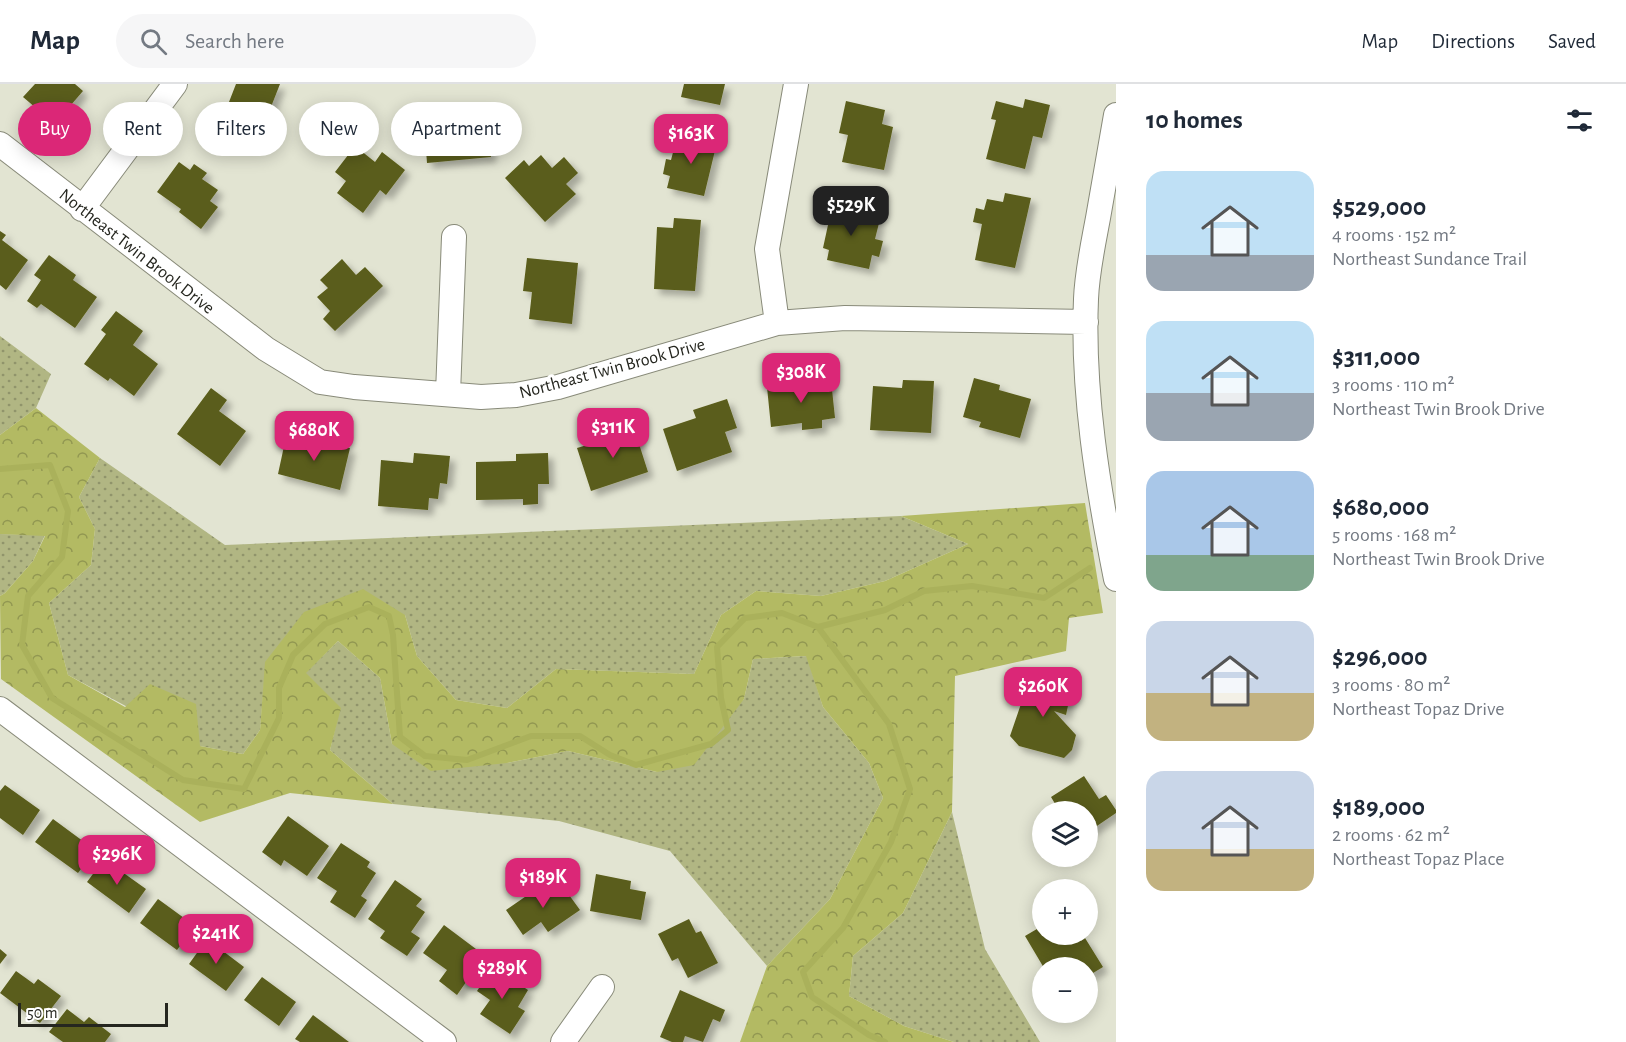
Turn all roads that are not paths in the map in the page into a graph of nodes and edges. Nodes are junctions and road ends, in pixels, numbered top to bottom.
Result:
1 (175, 84) edge
2 (796, 84) edge
3 (1116, 115) edge
4 (0, 144) edge
5 (82, 208) junction
6 (454, 237) dead end
7 (1086, 322) junction
8 (777, 323) junction
9 (448, 394) junction
10 (1116, 579) edge
11 (0, 709) edge
12 (602, 987) dead end
13 (444, 1042) edge
14 (563, 1042) edge

1 - 5 street
2 - 8 street
3 - 7 street
4 - 5 street, Northeast Twin Brook Drive
5 - 9 street, Northeast Twin Brook Drive
6 - 9 street
7 - 8 street, Northeast Twin Brook Drive
7 - 10 street
8 - 9 street, Northeast Twin Brook Drive
11 - 13 street
12 - 14 street

